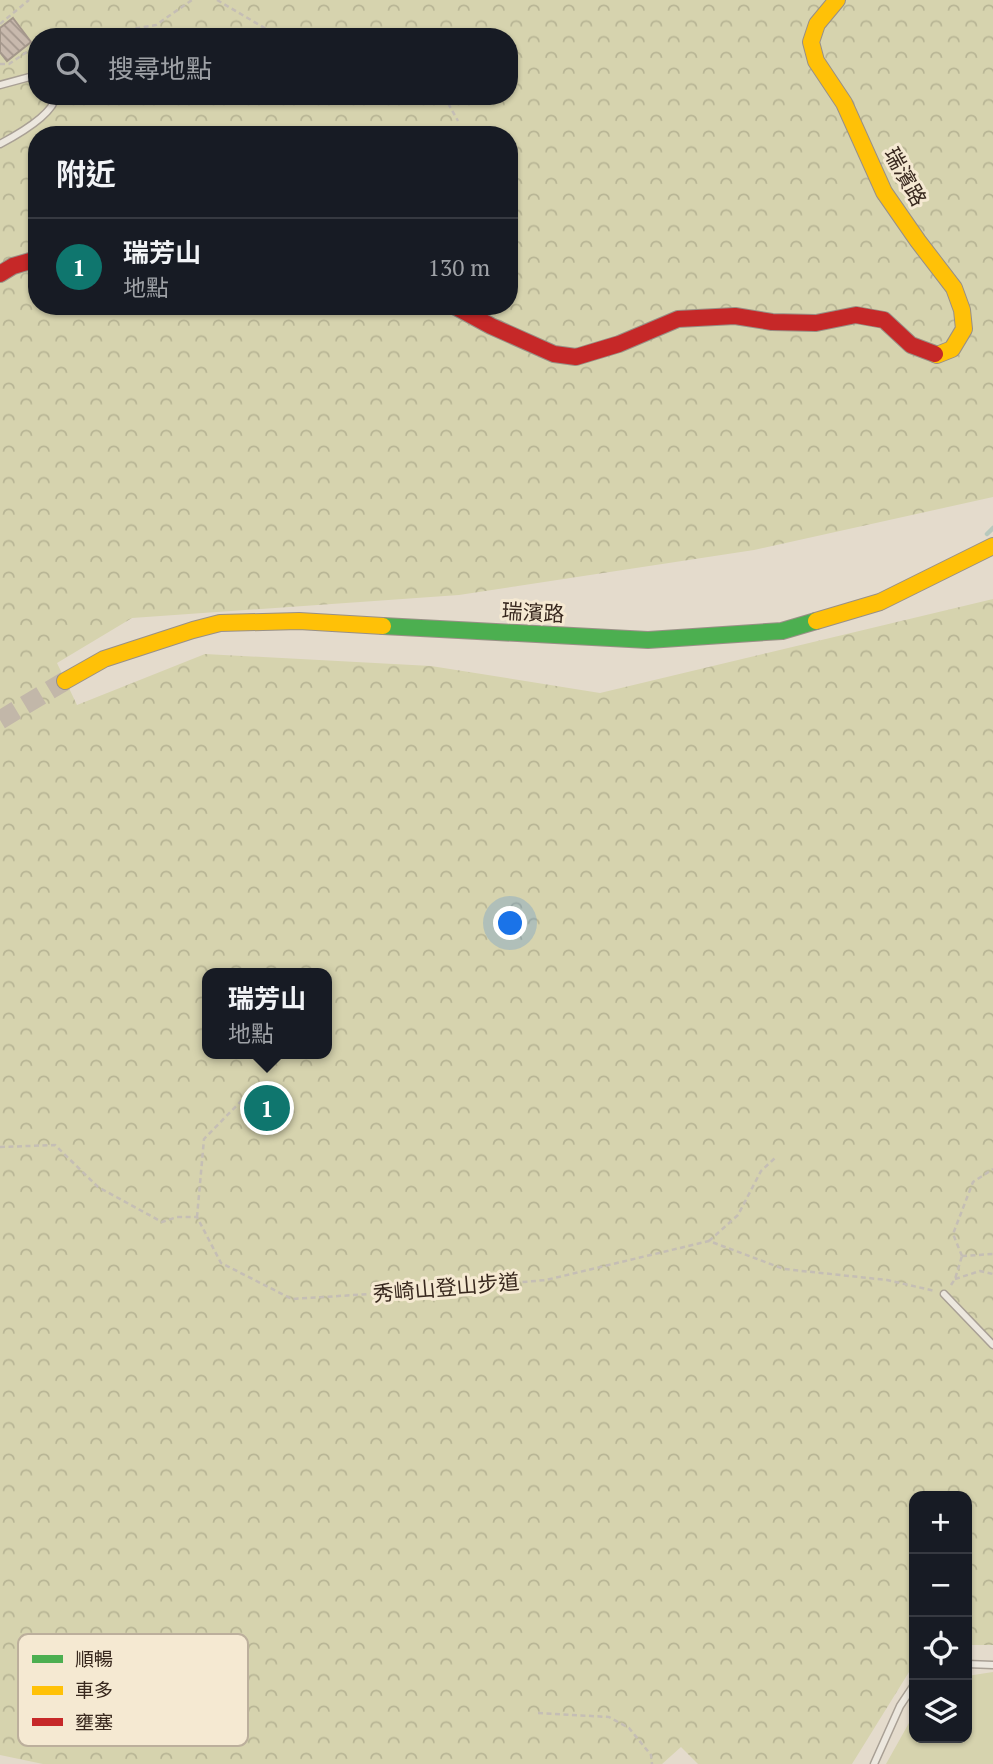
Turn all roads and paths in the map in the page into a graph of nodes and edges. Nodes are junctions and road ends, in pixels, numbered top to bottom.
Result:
1 (29, 0) edge
2 (192, 0) edge
3 (216, 0) edge
4 (837, 0) edge
5 (0, 24) edge
6 (138, 28) edge
7 (265, 28) edge
8 (28, 51) edge
9 (0, 64) edge
10 (28, 77) edge
11 (0, 85) edge
12 (53, 105) edge
13 (449, 105) edge
14 (458, 121) dead end
15 (0, 144) edge
16 (28, 262) edge
17 (0, 274) edge
18 (471, 315) edge
19 (993, 546) edge
20 (65, 681) tunnel mouth
21 (262, 1100) dead end
22 (0, 1147) edge
23 (775, 1158) dead end
24 (993, 1169) edge
25 (197, 1217) junction
26 (709, 1241) junction
27 (993, 1254) edge
28 (962, 1256) junction
29 (993, 1274) edge
30 (955, 1279) junction
31 (944, 1294) junction
32 (993, 1345) edge
33 (972, 1664) edge
34 (993, 1665) edge
35 (909, 1692) edge
36 (538, 1713) dead end
37 (652, 1764) edge
38 (874, 1764) edge

1 - 5 path
2 - 6 path
3 - 7 path
4 - 18 street, 瑞濱路
8 - 9 path
10 - 11 lane
12 - 15 lane
13 - 14 path
16 - 17 street
19 - 20 street, 瑞濱路
21 - 25 path
22 - 25 path
23 - 26 path
24 - 28 path
25 - 26 path, 秀崎山登山步道
26 - 31 path
27 - 28 path
28 - 30 path
29 - 30 path
30 - 31 path
31 - 32 lane
33 - 34 lane
35 - 38 lane
36 - 37 path

